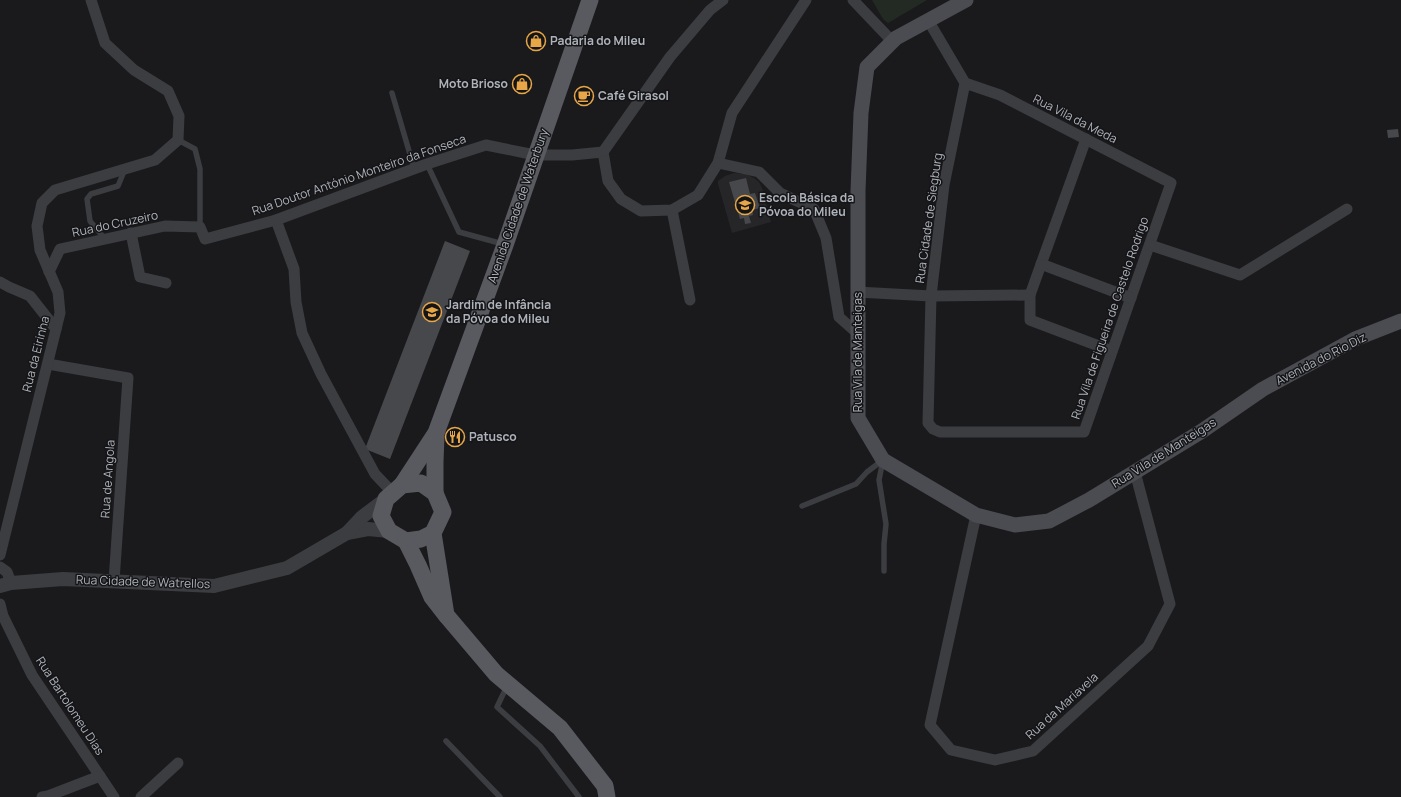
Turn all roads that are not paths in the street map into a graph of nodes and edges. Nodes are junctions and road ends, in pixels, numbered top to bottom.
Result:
1 (91, 0) edge
2 (590, 0) edge
3 (723, 0) edge
4 (806, 0) edge
5 (853, 0) edge
6 (966, 0) edge
7 (928, 20) junction
8 (892, 42) junction
9 (965, 82) junction
10 (392, 93) dead end
11 (1086, 139) junction
12 (178, 140) junction
13 (603, 152) junction
14 (536, 155) junction
15 (718, 163) junction
16 (427, 164) junction
17 (414, 168) junction
18 (125, 169) junction
19 (1171, 183) joint
20 (1347, 209) dead end
21 (672, 210) junction
22 (276, 220) junction
23 (200, 227) junction
24 (131, 234) junction
25 (105, 239) junction
26 (505, 245) junction
27 (1150, 245) junction
28 (1041, 264) junction
29 (49, 272) junction
30 (0, 282) edge
31 (166, 283) dead end
32 (857, 292) junction
33 (1030, 295) junction
34 (931, 296) junction
35 (1131, 298) junction
36 (690, 300) dead end
37 (1401, 321) edge
38 (56, 329) junction
39 (858, 333) junction
40 (1112, 351) junction
41 (48, 364) junction
42 (1263, 389) joint
43 (933, 429) joint
44 (436, 433) junction
45 (883, 460) junction
46 (1135, 472) junction
47 (394, 492) junction
48 (435, 493) junction
49 (802, 506) dead end
50 (976, 515) junction
51 (389, 531) junction
52 (347, 533) junction
53 (433, 533) junction
54 (406, 542) junction
55 (0, 555) edge
56 (0, 567) edge
57 (884, 571) dead end
58 (114, 581) junction
59 (5, 585) edge
60 (0, 604) edge
61 (446, 615) junction
62 (508, 684) junction
63 (446, 742) dead end
64 (178, 763) dead end
65 (100, 776) junction
66 (42, 797) edge
67 (114, 797) edge
68 (142, 797) edge
69 (500, 797) edge
70 (579, 797) edge
71 (607, 797) edge

1 - 12 street
2 - 14 main road, Avenida Cidade de Waterbury
3 - 13 street
4 - 15 street
5 - 8 street
6 - 7 main road, Rua Vila de Manteigas
7 - 8 main road, Rua Vila de Manteigas
7 - 9 street
8 - 32 main road, Rua Vila de Manteigas
9 - 11 street, Rua Vila da Meda
9 - 34 street, Rua Cidade de Siegburg
10 - 17 lane
11 - 19 street, Rua Vila da Meda
11 - 28 street
12 - 18 street, Rua da Eirinha
12 - 23 lane
13 - 14 street, Rua Doutor António Monteiro da Fonseca
13 - 21 street
14 - 16 street, Rua Doutor António Monteiro da Fonseca
14 - 26 main road, Avenida Cidade de Waterbury
15 - 21 street
15 - 39 street
16 - 17 street, Rua Doutor António Monteiro da Fonseca
16 - 26 lane
17 - 22 street, Rua Doutor António Monteiro da Fonseca
18 - 25 lane
18 - 29 street, Rua da Eirinha
19 - 27 street, Rua Vila de Figueira de Castelo Rodrigo
20 - 27 street
21 - 36 street
22 - 23 street, Rua Doutor António Monteiro da Fonseca
22 - 47 street
23 - 24 street, Rua do Cruzeiro
24 - 25 street, Rua do Cruzeiro
24 - 31 street
25 - 29 street, Rua do Cruzeiro
26 - 44 main road, Avenida Cidade de Waterbury
27 - 35 street, Rua Vila de Figueira de Castelo Rodrigo
28 - 33 street
28 - 35 street
29 - 38 street, Rua da Eirinha
30 - 38 street
32 - 34 street
32 - 39 main road, Rua Vila de Manteigas
33 - 34 street
33 - 40 street
34 - 43 street, Rua Cidade de Siegburg
35 - 40 street, Rua Vila de Figueira de Castelo Rodrigo
37 - 42 main road, Avenida do Rio Diz
38 - 41 street, Rua da Eirinha
39 - 45 main road, Rua Vila de Manteigas
40 - 43 street, Rua Vila de Figueira de Castelo Rodrigo
41 - 55 street, Rua da Eirinha
41 - 58 street, Rua de Angola
42 - 46 main road, Rua Vila de Manteigas
44 - 47 main road
44 - 48 main road
45 - 49 lane
45 - 50 main road, Rua Vila de Manteigas
45 - 57 lane
46 - 50 main road, Rua Vila de Manteigas
46 - 50 street, Rua da Mariavela
47 - 48 main road
47 - 51 main road
47 - 52 street, Rua Cidade de Watrellos
48 - 53 main road
51 - 52 street, Rua Cidade de Watrellos
51 - 54 main road
52 - 58 street, Rua Cidade de Watrellos
53 - 54 main road
53 - 61 main road
54 - 61 main road
56 - 59 street
58 - 59 street, Rua Cidade de Watrellos
60 - 65 street, Rua Bartolomeu Dias
61 - 62 main road
62 - 70 lane
62 - 71 main road
63 - 69 lane
64 - 68 street
65 - 66 street
65 - 67 street, Rua Bartolomeu Dias

